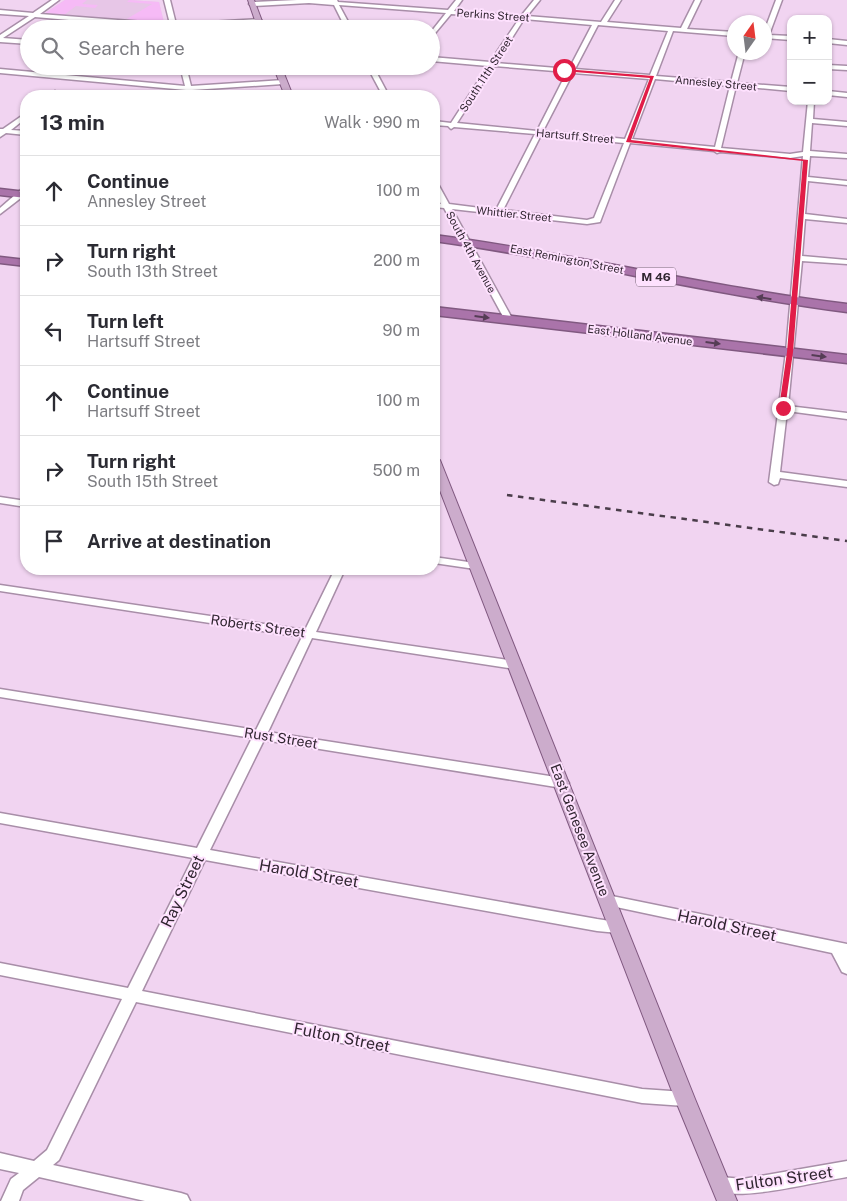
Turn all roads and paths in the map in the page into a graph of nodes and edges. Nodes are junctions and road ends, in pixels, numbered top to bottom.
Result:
1 (56, 0) edge
2 (167, 0) edge
3 (384, 0) edge
4 (459, 0) edge
5 (537, 0) edge
6 (618, 0) edge
7 (698, 0) edge
8 (779, 0) edge
9 (335, 1) edge
10 (251, 2) edge
11 (378, 6) junction
12 (0, 12) edge
13 (450, 12) junction
14 (35, 15) junction
15 (523, 17) junction
16 (772, 18) edge
17 (28, 20) edge
18 (93, 20) edge
19 (172, 20) edge
20 (258, 20) edge
21 (344, 20) edge
22 (600, 23) junction
23 (20, 25) edge
24 (440, 25) edge
25 (671, 29) junction
26 (684, 30) junction
27 (727, 33) edge
28 (772, 37) edge
29 (787, 38) edge
30 (0, 39) edge
31 (20, 41) edge
32 (832, 42) edge
33 (847, 43) edge
34 (440, 60) edge
35 (740, 60) edge
36 (492, 64) junction
37 (832, 67) edge
38 (847, 68) edge
39 (572, 70) junction
40 (0, 71) edge
41 (20, 73) edge
42 (44, 75) edge
43 (185, 75) edge
44 (280, 75) edge
45 (375, 75) edge
46 (652, 77) junction
47 (283, 82) junction
48 (734, 84) junction
49 (189, 88) junction
50 (787, 89) edge
51 (286, 90) edge
52 (383, 90) edge
53 (832, 93) edge
54 (847, 95) edge
55 (811, 105) edge
56 (20, 119) edge
57 (810, 121) junction
58 (847, 124) edge
59 (440, 125) edge
60 (452, 126) junction
61 (2, 132) edge
62 (20, 133) edge
63 (538, 134) junction
64 (627, 142) junction
65 (717, 150) junction
66 (847, 156) edge
67 (806, 157) junction
68 (805, 179) junction
69 (847, 183) edge
70 (0, 192) edge
71 (20, 193) edge
72 (440, 195) edge
73 (20, 197) edge
74 (440, 206) edge
75 (446, 206) junction
76 (0, 212) edge
77 (498, 212) junction
78 (801, 216) junction
79 (847, 221) edge
80 (440, 239) edge
81 (466, 242) junction
82 (798, 258) junction
83 (0, 260) edge
84 (20, 262) edge
85 (847, 262) edge
86 (795, 302) junction
87 (847, 308) edge
88 (440, 312) edge
89 (509, 320) junction
90 (790, 352) junction
91 (847, 359) edge
92 (783, 408) junction
93 (847, 416) edge
94 (440, 476) edge
95 (847, 484) edge
96 (0, 500) edge
97 (20, 503) edge
98 (440, 561) edge
99 (475, 566) junction
100 (337, 575) edge
101 (0, 588) edge
102 (310, 634) junction
103 (515, 665) junction
104 (0, 693) edge
105 (260, 735) junction
106 (562, 783) junction
107 (0, 818) edge
108 (200, 854) junction
109 (607, 900) junction
110 (618, 927) junction
111 (842, 949) edge
112 (847, 968) edge
113 (0, 969) edge
114 (132, 995) junction
115 (685, 1099) junction
116 (0, 1161) edge
117 (36, 1168) junction
118 (847, 1169) edge
119 (724, 1193) edge
120 (10, 1201) edge
121 (181, 1201) edge

1 - 14 street
2 - 19 street
3 - 11 street
4 - 13 street
5 - 15 street, South 11th Street
6 - 22 street
7 - 26 street
8 - 16 street
9 - 10 street, Perkins Street
9 - 11 street, Perkins Street
9 - 21 street
10 - 20 main road
11 - 13 street, Perkins Street
12 - 14 street
13 - 15 street, Perkins Street
13 - 24 street
14 - 17 street
14 - 18 street
15 - 22 street, Perkins Street
15 - 36 street, South 11th Street
22 - 25 street, Perkins Street
22 - 39 street
23 - 30 street
25 - 26 street, Perkins Street
25 - 46 street
26 - 27 street, Perkins Street
28 - 29 street
30 - 31 street
32 - 33 street
34 - 36 street, Annesley Street
35 - 48 street
36 - 39 street, Annesley Street
36 - 60 street, South 11th Street
37 - 38 street
39 - 46 street, Annesley Street
39 - 63 street
40 - 41 street
42 - 49 street
43 - 49 street
44 - 47 main road
45 - 52 street
46 - 48 street, Annesley Street
46 - 64 street
47 - 49 street
47 - 51 main road
48 - 50 street, Annesley Street
48 - 65 street
53 - 54 street
55 - 57 street
56 - 61 street
57 - 58 street
57 - 67 street
59 - 60 street, Hartsuff Street
60 - 63 street, Hartsuff Street
61 - 62 street
63 - 64 street, Hartsuff Street
63 - 77 street
64 - 65 street, Hartsuff Street
64 - 77 street, Whittier Street
65 - 67 street, Hartsuff Street
66 - 67 street, Hartsuff Street
67 - 68 street
68 - 69 street
68 - 78 street
70 - 71 highway
72 - 75 street, South 4th Avenue
73 - 76 street
74 - 75 street, Whittier Street
75 - 77 street, Whittier Street
75 - 81 street, South 4th Avenue
78 - 79 street
78 - 82 street
80 - 81 highway, East Remington Street / M 46
86 -> 81 highway, East Remington Street / M 46
81 - 89 street, South 4th Avenue
82 - 85 street
82 - 86 street
83 - 84 highway
86 - 87 highway, East Remington Street / M 46
86 - 90 street
88 -> 89 highway, East Holland Avenue
89 -> 90 highway, East Holland Avenue
90 -> 91 highway, East Holland Avenue
90 - 92 street
92 - 93 street
92 - 95 street
94 - 99 main road, East Genesee Avenue
96 - 97 street
98 - 99 street
99 - 103 main road, East Genesee Avenue
100 - 102 street, Ray Street
101 - 102 street, Roberts Street
102 - 103 street, Roberts Street
102 - 105 street, Ray Street
103 - 106 main road, East Genesee Avenue
104 - 105 street, Rust Street
105 - 106 street, Rust Street
105 - 108 street, Ray Street
106 - 109 main road, East Genesee Avenue
107 - 108 street, Harold Street
108 - 110 street, Harold Street
108 - 114 street, Ray Street
109 - 110 main road, East Genesee Avenue
109 - 111 street, Harold Street
110 - 115 main road, East Genesee Avenue
111 - 112 street
113 - 114 street, Fulton Street
114 - 115 street, Fulton Street
114 - 117 street, Ray Street
115 - 119 main road, East Genesee Avenue
116 - 117 street
117 - 120 street, Ray Street
117 - 121 street
118 - 119 street, Fulton Street

